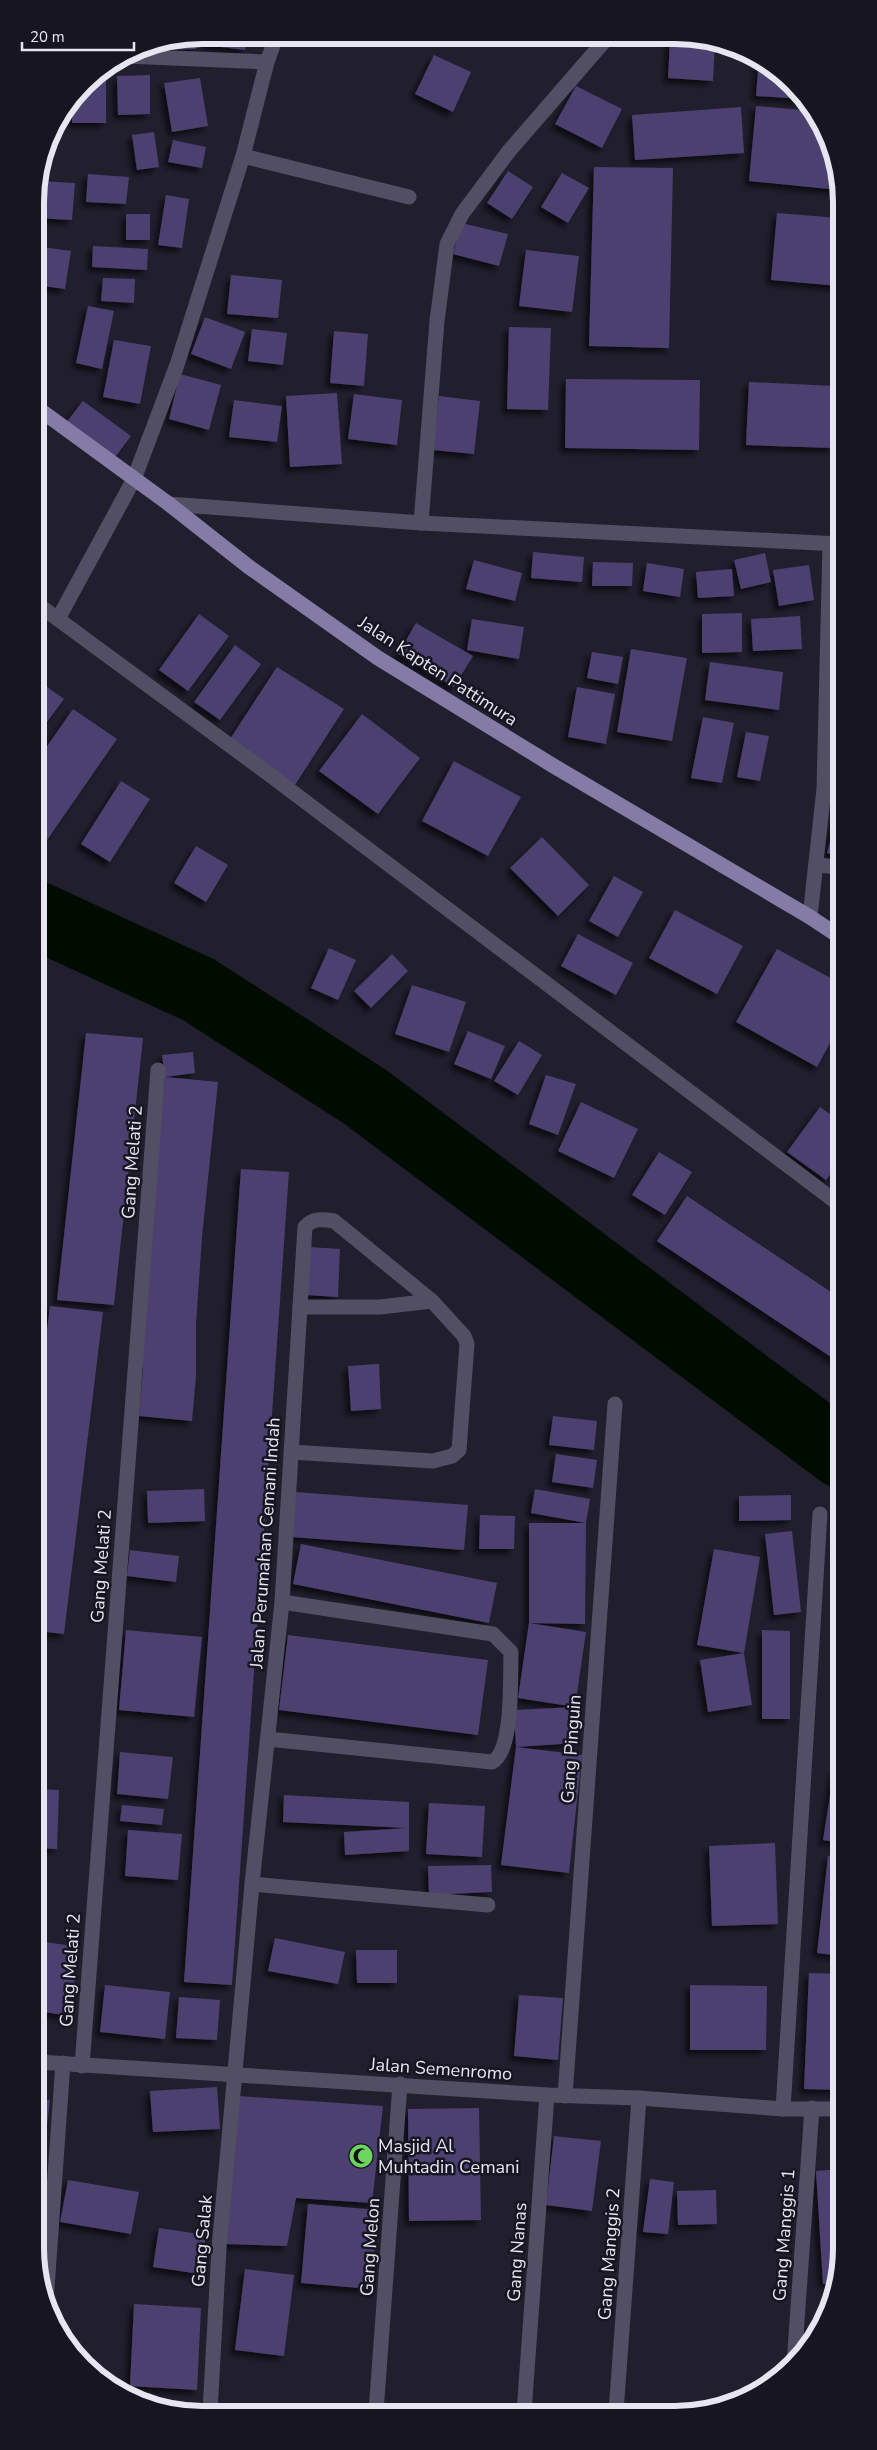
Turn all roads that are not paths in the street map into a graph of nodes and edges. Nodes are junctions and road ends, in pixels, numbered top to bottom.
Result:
1 (274, 44) edge
2 (602, 44) edge
3 (140, 57) edge
4 (267, 62) junction
5 (243, 156) junction
6 (409, 197) dead end
7 (44, 413) edge
8 (134, 479) junction
9 (168, 504) junction
10 (421, 523) junction
11 (833, 544) edge
12 (833, 589) edge
13 (44, 609) edge
14 (58, 619) junction
15 (817, 865) junction
16 (833, 866) edge
17 (810, 917) junction
18 (833, 932) edge
19 (158, 1070) dead end
20 (833, 1200) edge
21 (432, 1301) junction
22 (300, 1307) junction
23 (614, 1404) dead end
24 (291, 1452) junction
25 (820, 1514) dead end
26 (282, 1602) junction
27 (268, 1738) junction
28 (252, 1884) junction
29 (488, 1905) dead end
30 (44, 2062) edge
31 (63, 2063) junction
32 (82, 2066) junction
33 (235, 2074) junction
34 (400, 2084) junction
35 (546, 2095) junction
36 (565, 2096) junction
37 (639, 2098) junction
38 (812, 2108) junction
39 (783, 2109) junction
40 (833, 2109) edge
41 (47, 2281) edge
42 (795, 2351) edge
43 (210, 2406) edge
44 (376, 2406) edge
45 (524, 2406) edge
46 (616, 2406) edge

1 - 4 street
2 - 10 street
3 - 4 street
4 - 5 street
5 - 6 street
5 - 8 street
7 - 8 main road, Jalan Kapten Pattimura
8 - 9 main road, Jalan Kapten Pattimura
8 - 14 street
9 - 10 street
9 - 17 main road, Jalan Kapten Pattimura
10 - 11 street
12 - 15 street
13 - 14 street
14 - 20 street
15 - 16 street
15 - 17 street
17 - 18 main road, Jalan Kapten Pattimura
19 - 32 street, Gang Melati 2
21 - 22 street
21 - 22 street, Jalan Perumahan Cemani Indah
21 - 24 street
22 - 24 street, Jalan Perumahan Cemani Indah
23 - 36 street, Gang Pinguin
24 - 26 street, Jalan Perumahan Cemani Indah
25 - 39 street
26 - 27 street, Jalan Perumahan Cemani Indah
26 - 27 street
27 - 28 street, Jalan Perumahan Cemani Indah
28 - 29 street
28 - 33 street, Jalan Perumahan Cemani Indah
30 - 31 street, Jalan Semenromo
31 - 32 street, Jalan Semenromo
31 - 41 street
32 - 33 street, Jalan Semenromo
33 - 34 street, Jalan Semenromo
33 - 43 street, Gang Salak
34 - 35 street, Jalan Semenromo
34 - 44 street, Gang Melon
35 - 36 street, Jalan Semenromo
35 - 45 street, Gang Nanas
36 - 37 street, Jalan Semenromo
37 - 39 street, Jalan Semenromo
37 - 46 street, Gang Manggis 2
38 - 39 street, Jalan Semenromo
38 - 40 street, Jalan Semenromo
38 - 42 street, Gang Manggis 1

